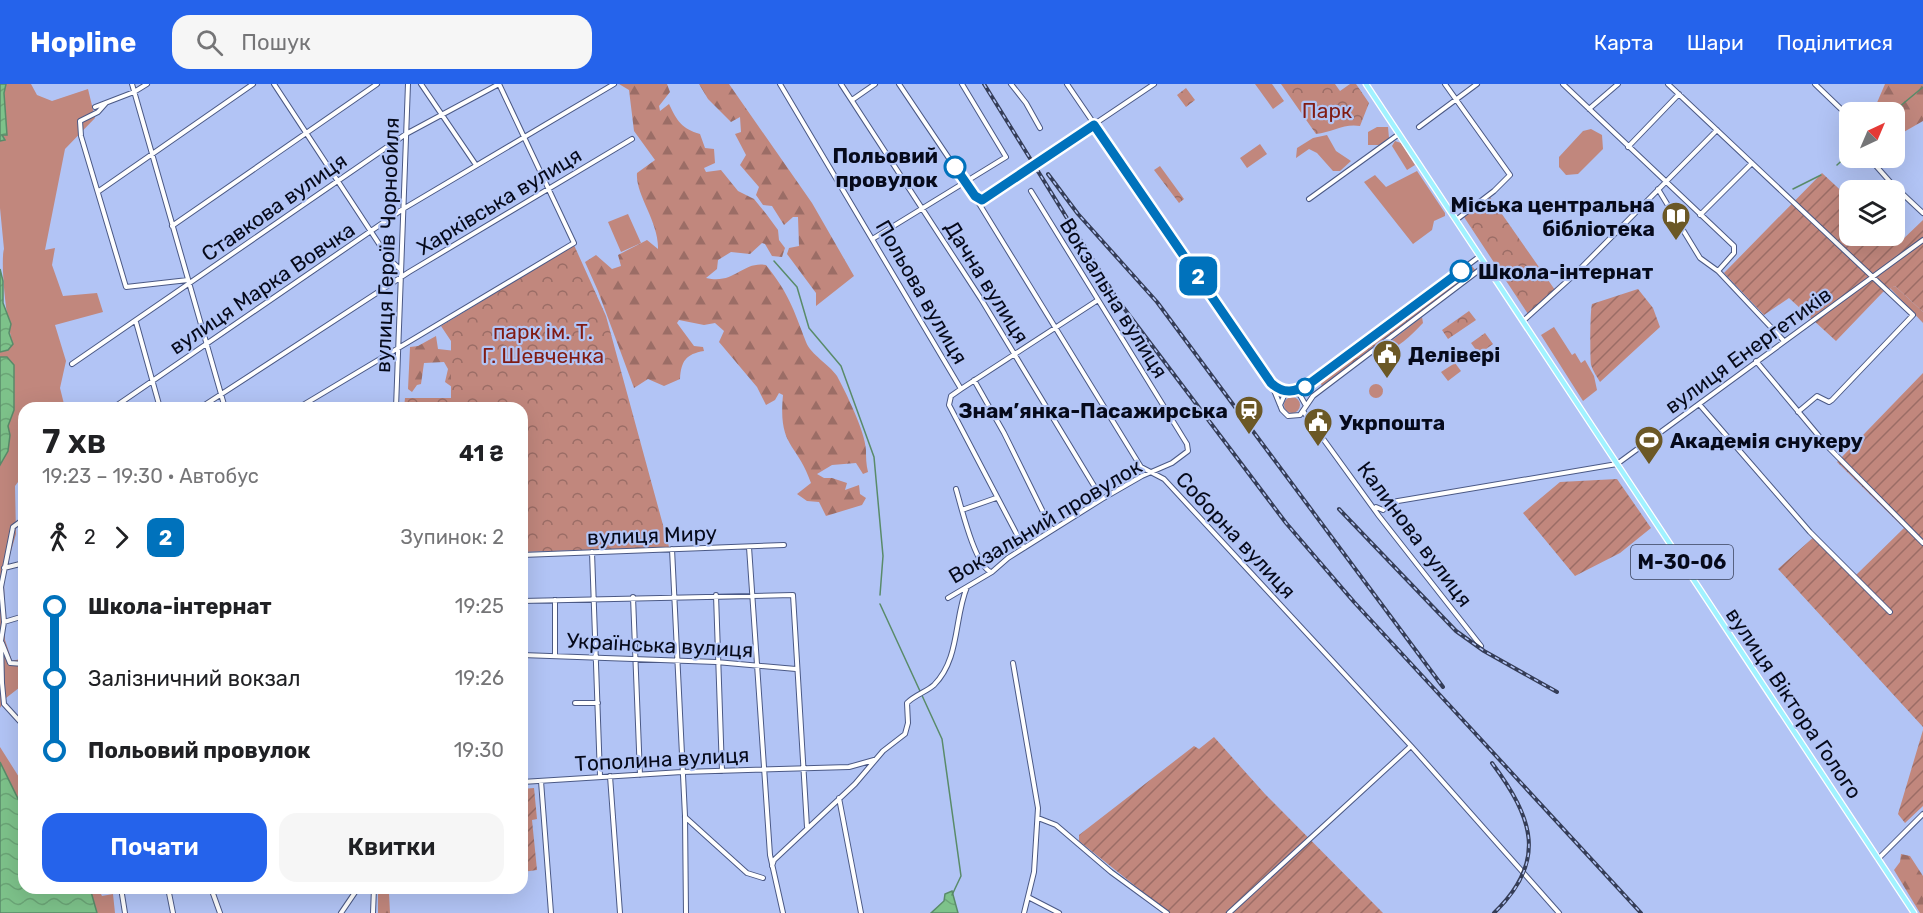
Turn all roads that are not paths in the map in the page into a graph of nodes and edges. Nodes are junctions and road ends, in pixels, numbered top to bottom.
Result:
1 (132, 84) edge
2 (147, 84) edge
3 (253, 84) edge
4 (274, 84) edge
5 (377, 84) edge
6 (408, 84) edge
7 (421, 84) edge
8 (499, 84) edge
9 (614, 84) edge
10 (780, 84) edge
11 (841, 84) edge
12 (875, 84) edge
13 (899, 84) edge
14 (962, 84) edge
15 (1011, 84) edge
16 (1067, 84) edge
17 (1142, 84) edge
18 (1154, 84) edge
19 (1365, 84) edge
20 (1444, 84) edge
21 (1477, 84) edge
22 (1563, 84) edge
23 (1618, 84) edge
24 (1668, 84) edge
25 (1815, 84) edge
26 (1145, 90) junction
27 (134, 92) junction
28 (1679, 94) junction
29 (852, 100) junction
30 (1456, 100) junction
31 (106, 103) junction
32 (95, 107) dead end
33 (1839, 107) edge
34 (1589, 109) junction
35 (443, 114) junction
36 (1094, 125) junction
37 (1419, 127) dead end
38 (1040, 128) dead end
39 (1717, 130) junction
40 (307, 134) junction
41 (406, 134) junction
42 (1399, 134) junction
43 (523, 137) junction
44 (633, 139) dead end
45 (1628, 147) junction
46 (152, 151) junction
47 (1047, 156) tunnel mouth
48 (1752, 163) junction
49 (476, 166) junction
50 (1029, 168) tunnel mouth
51 (1878, 168) edge
52 (338, 181) junction
53 (966, 183) junction
54 (1665, 183) junction
55 (1658, 189) junction
56 (548, 190) junction
57 (99, 191) junction
58 (1031, 191) dead end
59 (975, 196) junction
60 (986, 198) junction
61 (1310, 199) dead end
62 (982, 208) junction
63 (403, 209) junction
64 (923, 209) junction
65 (1923, 213) edge
66 (1701, 215) junction
67 (1456, 220) junction
68 (172, 226) junction
69 (371, 232) junction
70 (874, 238) junction
71 (1923, 240) edge
72 (1480, 256) junction
73 (1486, 266) junction
74 (401, 270) junction
75 (1718, 271) junction
76 (1873, 278) junction
77 (401, 279) junction
78 (187, 280) junction
79 (195, 281) junction
80 (189, 286) junction
81 (1098, 300) junction
82 (1523, 321) junction
83 (136, 322) junction
84 (1055, 326) junction
85 (1784, 341) junction
86 (206, 344) junction
87 (398, 347) junction
88 (1014, 354) junction
89 (1756, 361) junction
90 (72, 364) dead end
91 (974, 380) junction
92 (152, 381) junction
93 (1271, 383) junction
94 (961, 389) junction
95 (1292, 392) junction
96 (221, 394) junction
97 (122, 402) edge
98 (158, 402) edge
99 (209, 402) edge
100 (223, 402) edge
101 (308, 402) edge
102 (396, 402) edge
103 (1305, 404) junction
104 (1699, 404) junction
105 (1280, 406) junction
106 (1303, 411) junction
107 (1798, 412) junction
108 (1188, 451) joint
109 (1617, 464) junction
110 (1152, 473) junction
111 (956, 489) dead end
112 (996, 498) junction
113 (1102, 499) junction
114 (1376, 507) junction
115 (962, 510) junction
116 (18, 523) edge
117 (1052, 530) junction
118 (1923, 543) edge
119 (784, 545) dead end
120 (749, 547) junction
121 (1024, 548) junction
122 (672, 549) junction
123 (592, 552) junction
124 (528, 555) edge
125 (18, 564) edge
126 (4, 568) junction
127 (992, 572) junction
128 (968, 584) junction
129 (753, 594) junction
130 (716, 595) junction
131 (674, 596) junction
132 (633, 597) junction
133 (595, 598) junction
134 (948, 598) dead end
135 (555, 600) junction
136 (528, 601) edge
137 (1890, 612) dead end
138 (18, 618) edge
139 (4, 622) junction
140 (1, 639) edge
141 (1481, 646) dead end
142 (528, 655) edge
143 (555, 655) junction
144 (597, 658) junction
145 (637, 660) junction
146 (677, 661) junction
147 (716, 662) junction
148 (1013, 663) dead end
149 (18, 664) edge
150 (756, 665) junction
151 (796, 669) junction
152 (575, 703) dead end
153 (598, 703) junction
154 (18, 720) edge
155 (1411, 746) junction
156 (875, 760) junction
157 (803, 767) junction
158 (763, 769) junction
159 (722, 771) junction
160 (682, 772) junction
161 (640, 775) junction
162 (610, 776) junction
163 (600, 777) junction
164 (541, 781) junction
165 (528, 782) edge
166 (839, 798) junction
167 (1923, 814) edge
168 (685, 816) junction
169 (1038, 818) junction
170 (807, 827) junction
171 (1878, 859) junction
172 (771, 867) junction
173 (764, 878) dead end
174 (122, 894) edge
175 (169, 894) edge
176 (213, 894) edge
177 (354, 894) edge
178 (374, 894) edge
179 (1028, 897) junction
180 (125, 913) edge
181 (172, 913) edge
182 (220, 913) edge
183 (341, 913) edge
184 (373, 913) edge
185 (551, 913) edge
186 (620, 913) edge
187 (686, 913) edge
188 (783, 913) edge
189 (861, 913) edge
190 (1024, 913) edge
191 (1059, 913) edge
192 (1167, 913) edge
193 (1228, 913) edge
194 (1559, 913) edge
195 (1914, 913) edge

1 - 27 street
2 - 27 street
3 - 46 street
4 - 40 street
5 - 40 street
6 - 41 street, вулиця Героїв Чорнобиля
7 - 35 street
8 - 35 street, Ставкова вулиця
8 - 43 street
9 - 43 street, вулиця Марка Вовчка
10 - 70 street, Польова вулиця
11 - 29 street, Дачна вулиця
12 - 29 street
13 - 53 street, Соборна вулиця
14 - 53 street
15 - 38 street
16 - 36 street
17 - 26 street
18 - 26 street
19 - 42 main road, вулиця Віктора Голого / М-30-06
20 - 30 street
21 - 30 street
22 - 34 street
23 - 34 street
24 - 28 street
25 - 33 street
26 - 36 street
27 - 31 street
27 - 46 street
28 - 39 street
28 - 45 street
29 - 64 street, Дачна вулиця
30 - 37 street
30 - 67 street
31 - 32 street
31 - 57 street
34 - 45 street
35 - 41 street, Ставкова вулиця
35 - 49 street
36 - 47 street
36 - 93 street
39 - 48 street
39 - 54 street
40 - 52 street
40 - 68 street
41 - 52 street, Ставкова вулиця
41 - 63 street, вулиця Героїв Чорнобиля
42 - 61 street
42 - 67 main road, вулиця Віктора Голого / М-30-06
43 - 49 street, вулиця Марка Вовчка
43 - 56 street
44 - 56 street, Харківська вулиця
45 - 54 street
46 - 57 street
46 - 68 street
48 - 66 street
48 - 76 street
49 - 63 street, вулиця Марка Вовчка
50 - 60 street
51 - 65 street
52 - 69 street
52 - 79 street, Ставкова вулиця
53 - 59 street, Соборна вулиця
53 - 64 street
54 - 55 street
54 - 66 street
55 - 75 street
55 - 82 street
56 - 77 street, Харківська вулиця
56 - 87 street
57 - 78 street
58 - 81 street, Вокзальна вулиця
59 - 60 street
59 - 62 street, Соборна вулиця
60 - 62 street
62 - 84 street, Соборна вулиця
63 - 69 street, вулиця Марка Вовчка
63 - 74 street, вулиця Героїв Чорнобиля
64 - 70 street
64 - 88 street, Дачна вулиця
66 - 75 street
67 - 72 main road, вулиця Віктора Голого / М-30-06
68 - 78 street
69 - 74 street
69 - 86 street, вулиця Марка Вовчка
70 - 94 street, Польова вулиця
71 - 76 street, вулиця Енергетиків
72 - 73 main road, вулиця Віктора Голого / М-30-06
72 - 95 street
73 - 82 main road, вулиця Віктора Голого / М-30-06
73 - 103 street
74 - 77 street, вулиця Героїв Чорнобиля
75 - 85 street
76 - 85 street, вулиця Енергетиків
76 - 107 street
77 - 87 street, вулиця Героїв Чорнобиля
77 - 96 street, Харківська вулиця
78 - 79 street
78 - 80 street
79 - 80 street, Ставкова вулиця
80 - 83 street, Ставкова вулиця
80 - 86 street
81 - 84 street
81 - 108 street, Вокзальна вулиця
82 - 109 main road, вулиця Віктора Голого / М-30-06
83 - 90 street, Ставкова вулиця
83 - 92 street
84 - 88 street
84 - 110 street, Соборна вулиця
85 - 89 street, вулиця Енергетиків
86 - 92 street, вулиця Марка Вовчка
86 - 96 street
87 - 101 street
87 - 102 street, вулиця Героїв Чорнобиля
88 - 91 street
88 - 113 street, Дачна вулиця
89 - 104 street, вулиця Енергетиків
89 - 107 street
91 - 94 street
91 - 117 street
92 - 97 street, вулиця Марка Вовчка
92 - 98 street
93 - 95 street
93 - 105 street
94 - 112 street, Польова вулиця
95 - 103 street
95 - 105 street
96 - 99 street, Харківська вулиця
96 - 100 street
103 - 106 street
104 - 109 street, вулиця Енергетиків
104 - 137 street
105 - 106 street
106 - 114 street, Калинова вулиця
107 - 118 street
108 - 110 street, Вокзальний провулок
109 - 114 street, вулиця Енергетиків
109 - 171 main road, вулиця Віктора Голого / М-30-06
110 - 113 street, Вокзальний провулок
110 - 155 street, Соборна вулиця
111 - 115 street
112 - 115 street
112 - 121 street, Польова вулиця
113 - 117 street, Вокзальний провулок
114 - 141 street, Калинова вулиця
115 - 127 street
116 - 126 street
117 - 121 street, Вокзальний провулок
119 - 120 street, вулиця Миру
120 - 122 street, вулиця Миру
120 - 129 street
121 - 127 street, Вокзальний провулок
122 - 123 street, вулиця Миру
122 - 131 street
123 - 124 street, вулиця Миру
123 - 133 street
125 - 126 street
126 - 139 street
127 - 128 street, Вокзальний провулок
128 - 134 street, Вокзальний провулок
128 - 156 street
129 - 130 street
129 - 150 street
129 - 151 street
130 - 131 street
130 - 147 street
131 - 132 street
131 - 146 street
132 - 133 street
132 - 145 street
133 - 135 street
133 - 144 street
135 - 136 street
135 - 143 street
138 - 139 street
139 - 140 street
140 - 149 street
140 - 154 street
142 - 143 street, Українська вулиця
143 - 144 street, Українська вулиця
144 - 145 street, Українська вулиця
144 - 153 street
145 - 146 street, Українська вулиця
145 - 161 street
146 - 147 street, Українська вулиця
146 - 160 street
147 - 150 street, Українська вулиця
147 - 159 street
148 - 169 street
150 - 151 street, Українська вулиця
150 - 158 street
151 - 157 street
152 - 153 street
153 - 163 street
155 - 193 street
155 - 194 street, Соборна вулиця
156 - 157 street, Тополина вулиця
156 - 166 street
157 - 158 street, Тополина вулиця
157 - 170 street
158 - 159 street, Тополина вулиця
158 - 172 street
159 - 160 street, Тополина вулиця
160 - 161 street, Тополина вулиця
160 - 168 street
161 - 162 street, Тополина вулиця
162 - 163 street, Тополина вулиця
162 - 186 street
163 - 164 street, Тополина вулиця
164 - 165 street, Тополина вулиця
164 - 185 street
166 - 170 street
166 - 189 street
167 - 171 street
168 - 173 street
168 - 187 street
169 - 179 street
169 - 192 street
170 - 172 street
171 - 195 main road, М-30-06
172 - 188 street
174 - 180 street
175 - 181 street
176 - 182 street
177 - 183 street
178 - 184 street
179 - 190 street
179 - 191 street

